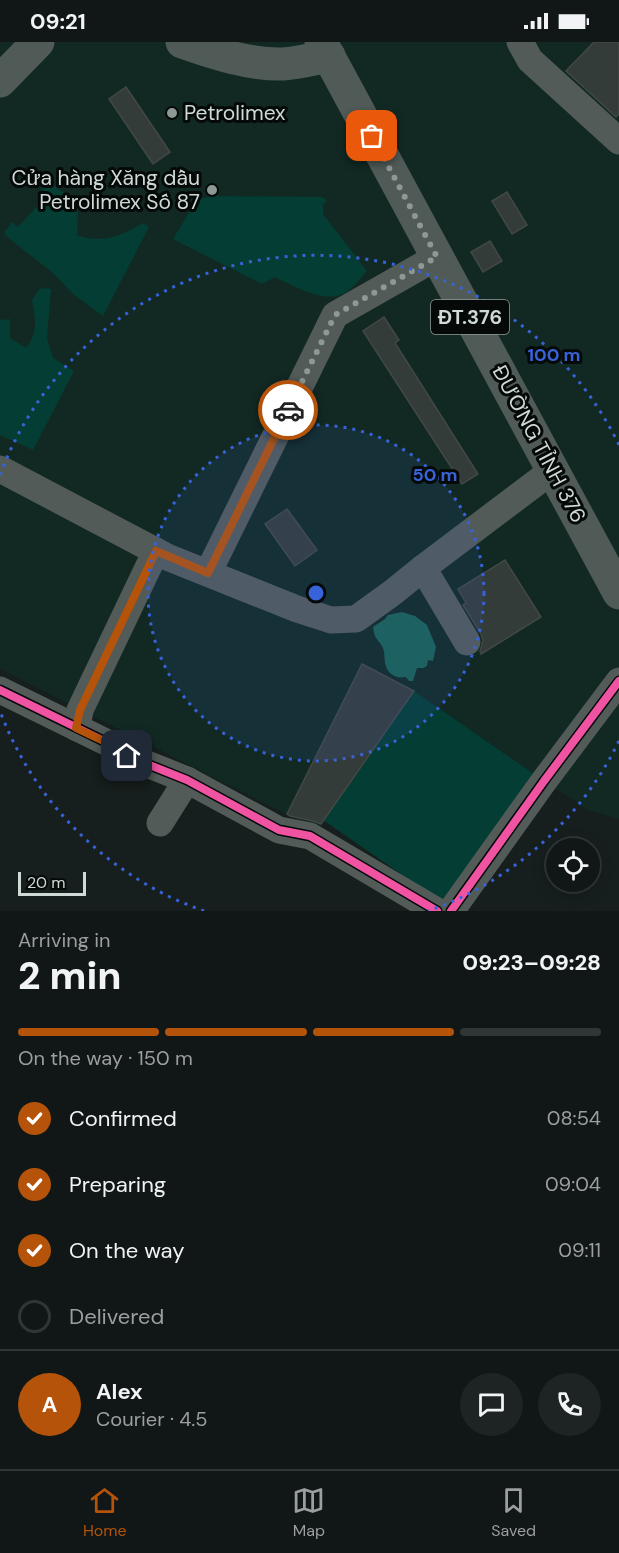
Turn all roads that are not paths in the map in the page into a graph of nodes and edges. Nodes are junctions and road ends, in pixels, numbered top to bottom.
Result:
1 (38, 42) edge
2 (182, 42) edge
3 (520, 42) edge
4 (319, 47) edge
5 (0, 81) edge
6 (619, 141) edge
7 (437, 257) junction
8 (0, 469) edge
9 (553, 470) junction
10 (156, 551) junction
11 (423, 567) junction
12 (208, 573) junction
13 (619, 593) edge
14 (467, 642) dead end
15 (619, 681) edge
16 (0, 690) edge
17 (76, 728) junction
18 (187, 780) junction
19 (160, 823) dead end
20 (417, 906) edge
21 (451, 911) edge

1 - 5 main road
2 - 4 main road
3 - 6 street
4 - 7 main road, ĐƯỜNG TỈNH 376 / ĐT.376
7 - 9 main road, ĐƯỜNG TỈNH 376 / ĐT.376
7 - 12 street
8 - 10 street
9 - 11 street
9 - 13 main road, ĐƯỜNG TỈNH 376 / ĐT.376
10 - 12 street
10 - 17 street
11 - 12 street
11 - 14 street
15 - 21 street
16 - 17 street
17 - 18 street
18 - 19 street
18 - 20 street

